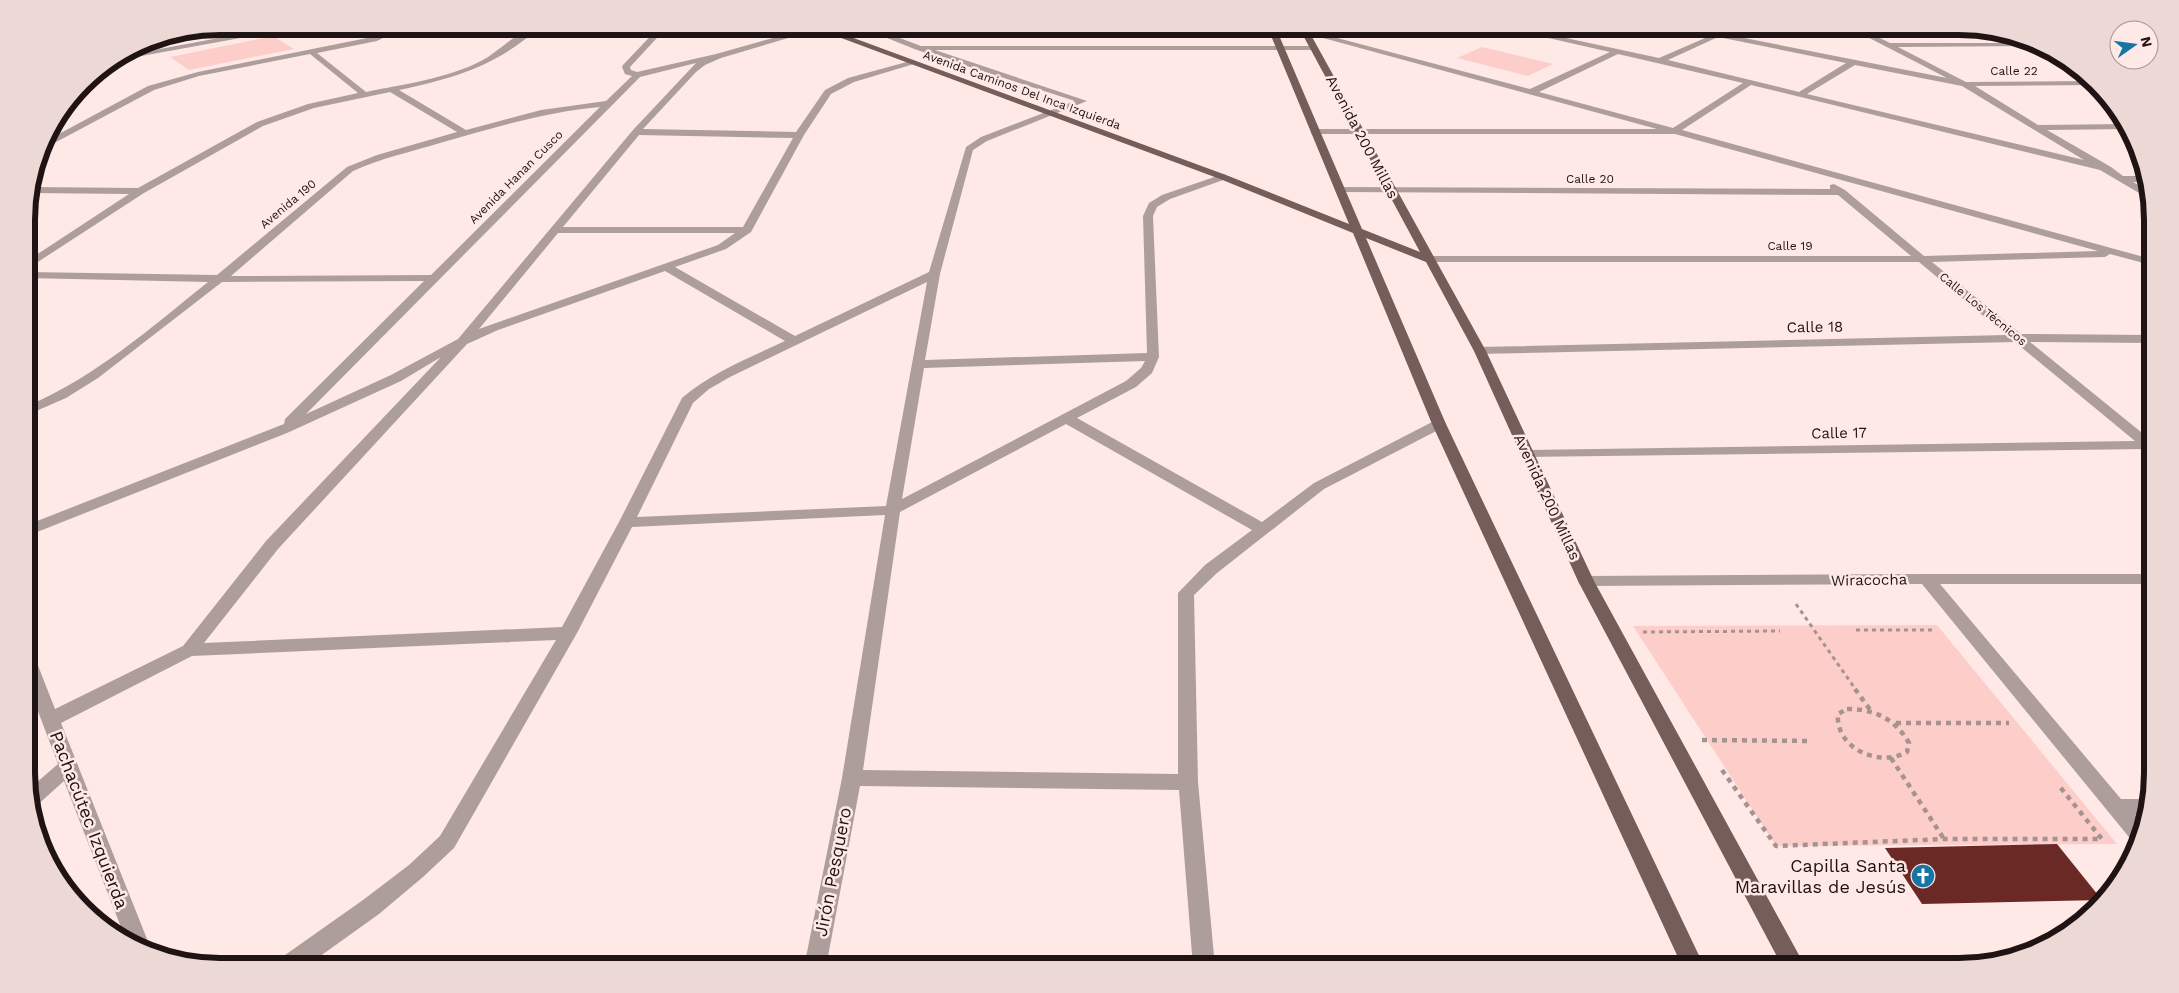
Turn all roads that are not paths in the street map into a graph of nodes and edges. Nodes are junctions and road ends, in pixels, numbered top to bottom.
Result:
1 (244, 35) edge
2 (381, 35) edge
3 (524, 35) edge
4 (656, 35) edge
5 (789, 35) edge
6 (838, 35) edge
7 (885, 35) edge
8 (1275, 35) edge
9 (1307, 35) edge
10 (1326, 35) edge
11 (1539, 35) edge
12 (1564, 35) edge
13 (1717, 35) joint
14 (1868, 35) edge
15 (1561, 40) junction
16 (1887, 45) junction
17 (2019, 45) edge
18 (920, 48) junction
19 (1281, 48) junction
20 (1314, 48) junction
21 (312, 52) junction
22 (1617, 52) junction
23 (135, 56) edge
24 (718, 56) junction
25 (911, 62) junction
26 (1660, 62) junction
27 (1852, 63) junction
28 (637, 75) junction
29 (1749, 83) junction
30 (2083, 83) edge
31 (1965, 84) junction
32 (393, 90) junction
33 (1531, 92) junction
34 (365, 95) junction
35 (1800, 95) junction
36 (606, 104) junction
37 (1050, 113) junction
38 (2038, 127) junction
39 (2119, 127) edge
40 (636, 132) junction
41 (1314, 132) junction
42 (1361, 132) junction
43 (1673, 132) junction
44 (464, 133) junction
45 (799, 135) junction
46 (53, 141) edge
47 (2108, 169) junction
48 (1814, 170) junction
49 (1223, 177) junction
50 (2121, 179) junction
51 (2139, 179) edge
52 (1339, 189) junction
53 (38, 190) edge
54 (140, 191) junction
55 (1391, 191) junction
56 (2141, 191) edge
57 (1841, 192) junction
58 (556, 230) junction
59 (747, 230) junction
60 (1357, 231) junction
61 (2144, 252) edge
62 (2120, 254) junction
63 (1428, 259) junction
64 (1923, 259) junction
65 (2144, 260) edge
66 (35, 261) edge
67 (666, 266) junction
68 (934, 274) junction
69 (35, 275) edge
70 (432, 278) junction
71 (222, 279) junction
72 (2018, 338) junction
73 (794, 340) junction
74 (2144, 340) edge
75 (463, 341) junction
76 (1480, 351) junction
77 (1153, 357) junction
78 (918, 364) junction
79 (35, 407) edge
80 (1068, 419) junction
81 (1438, 424) junction
82 (282, 430) junction
83 (2144, 440) edge
84 (2144, 446) edge
85 (1528, 454) junction
86 (893, 510) junction
87 (627, 522) junction
88 (35, 528) edge
89 (1262, 529) junction
90 (1926, 579) junction
91 (2144, 579) edge
92 (1586, 581) junction
93 (568, 633) junction
94 (189, 650) junction
95 (35, 681) edge
96 (50, 720) junction
97 (68, 767) junction
98 (852, 778) junction
99 (1188, 782) junction
100 (36, 794) edge
101 (2116, 807) junction
102 (2140, 807) edge
103 (2135, 830) edge
104 (136, 938) edge
105 (299, 958) edge
106 (817, 958) edge
107 (1203, 958) edge
108 (1690, 958) edge
109 (1790, 958) edge

1 - 23 street
2 - 21 street
3 - 32 street
4 - 28 street
5 - 24 street, Avenida Hanan Cusco
6 - 25 main road, Avenida Caminos Del Inca Izquierda
7 - 18 street, Avenida Caminos Del Inca Izquierda
8 - 19 main road
9 - 20 main road, Avenida 200 Millas
10 - 33 street
11 - 15 street
12 - 15 street
13 - 26 street
13 - 27 street
14 - 16 street
15 - 22 street
16 - 17 street
16 - 31 street
18 - 19 street
18 - 37 street, Avenida Caminos Del Inca Izquierda
19 - 20 street
19 - 41 main road
20 - 42 main road, Avenida 200 Millas
21 - 34 street
21 - 46 street
22 - 26 street
22 - 33 street
24 - 28 street, Avenida Hanan Cusco
24 - 40 street
25 - 37 main road, Avenida Caminos Del Inca Izquierda
25 - 45 street
26 - 29 street
27 - 31 street
27 - 35 street
28 - 36 street, Avenida Hanan Cusco
29 - 35 street
29 - 43 street
30 - 31 street, Calle 22
31 - 38 street
32 - 34 street
32 - 44 street
33 - 43 street
34 - 54 street
35 - 47 street
36 - 44 street, Avenida 190
36 - 70 street, Avenida Hanan Cusco
37 - 49 main road, Avenida Caminos Del Inca Izquierda
37 - 68 street, Jirón Pesquero
38 - 39 street
38 - 47 street
40 - 45 street
40 - 58 street
41 - 42 street
41 - 52 main road
42 - 43 street
42 - 55 main road, Avenida 200 Millas
43 - 48 street
44 - 71 street, Avenida 190
45 - 59 street
47 - 50 street
48 - 57 street, Calle Los Técnicos
48 - 62 street
49 - 60 main road, Avenida Caminos Del Inca Izquierda
49 - 77 street
50 - 51 street
50 - 56 street
52 - 55 street, Calle 20
52 - 60 main road
53 - 54 street
54 - 66 street
55 - 57 street, Calle 20
55 - 63 main road, Avenida 200 Millas
57 - 64 street, Calle Los Técnicos
58 - 59 street
58 - 75 street
59 - 67 street
60 - 63 main road, Avenida Caminos Del Inca Izquierda
60 - 81 main road
61 - 62 street, Calle 19
62 - 64 street, Calle 19
62 - 65 street
63 - 64 street, Calle 19
63 - 76 main road, Avenida 200 Millas
64 - 72 street, Calle Los Técnicos
67 - 73 street
67 - 75 street
68 - 73 street
68 - 78 street, Jirón Pesquero
69 - 71 street
70 - 71 street
70 - 82 street, Avenida Hanan Cusco
71 - 79 street, Avenida 190
72 - 74 street, Calle 18
72 - 76 street, Calle 18
72 - 83 street, Calle Los Técnicos
73 - 87 street
75 - 82 street
75 - 94 street
76 - 85 main road, Avenida 200 Millas
77 - 78 street
77 - 80 street
78 - 86 street, Jirón Pesquero
80 - 86 street
80 - 89 street
81 - 89 street
81 - 108 main road
82 - 88 street
84 - 85 street, Calle 17
85 - 92 main road, Avenida 200 Millas
86 - 87 street
86 - 98 street, Jirón Pesquero
87 - 93 street
89 - 99 street
90 - 91 street, Wiracocha
90 - 92 street, Wiracocha
90 - 101 street
92 - 109 main road, Avenida 200 Millas
93 - 94 street
93 - 105 street
94 - 96 street
95 - 96 street, Pachacútec Izquierda
96 - 97 street, Pachacútec Izquierda
97 - 100 street
97 - 104 street, Pachacútec Izquierda
98 - 99 street
98 - 106 street, Jirón Pesquero
99 - 107 street
101 - 102 street
101 - 103 street

